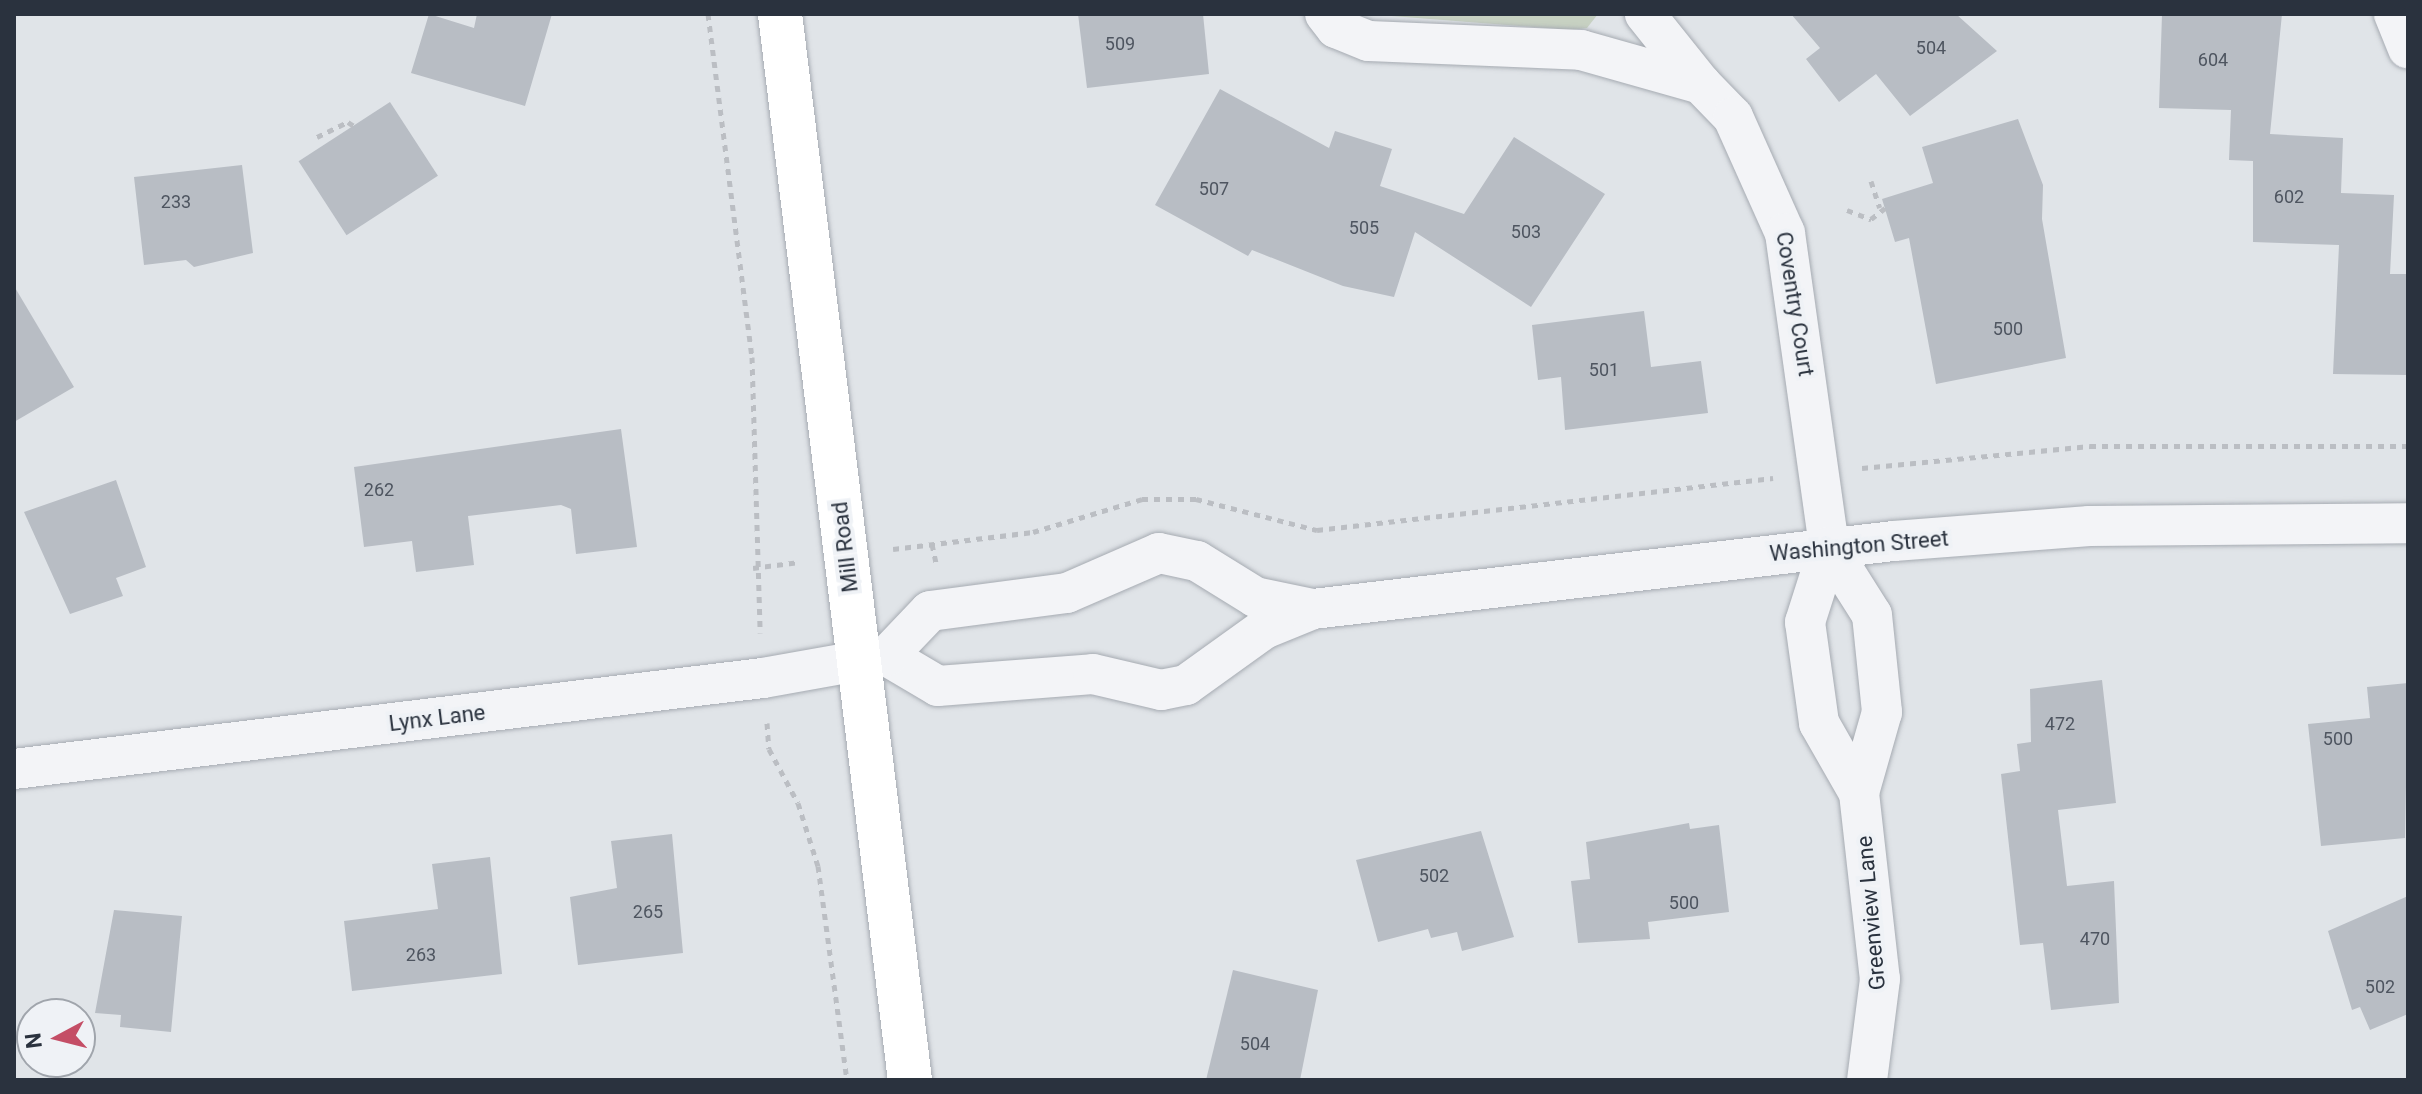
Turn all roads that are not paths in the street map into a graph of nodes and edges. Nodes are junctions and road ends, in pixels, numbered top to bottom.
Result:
1 (780, 14) edge
2 (1325, 14) edge
3 (1645, 14) edge
4 (2394, 14) edge
5 (2408, 48) edge
6 (1701, 84) junction
7 (2408, 523) edge
8 (1829, 547) junction
9 (1313, 609) junction
10 (873, 658) junction
11 (14, 769) edge
12 (1859, 793) junction
13 (910, 1080) edge
14 (1867, 1080) edge

1 - 10 street, Mill Road
2 - 6 street
3 - 6 street, Coventry Court
4 - 5 street
6 - 8 street, Coventry Court
7 - 8 street, Washington Street
8 - 9 street, Washington Street
8 - 12 street, Greenview Lane
8 - 12 street, Greenview Lane
9 - 10 street, Washington Street
9 - 10 street, Washington Street
10 - 11 street, Lynx Lane
10 - 13 street, Mill Road
12 - 14 street, Greenview Lane

